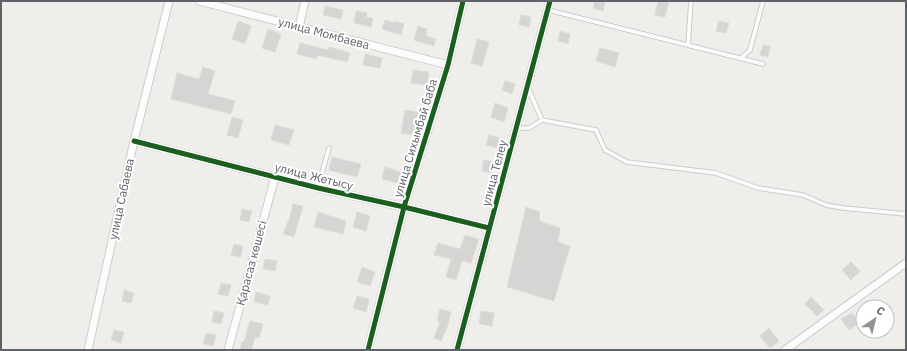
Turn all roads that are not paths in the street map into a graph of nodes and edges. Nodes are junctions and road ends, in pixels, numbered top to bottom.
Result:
1 (169, 1) edge
2 (199, 1) edge
3 (305, 1) edge
4 (463, 1) edge
5 (550, 1) edge
6 (691, 1) edge
7 (763, 1) edge
8 (548, 10) junction
9 (299, 27) junction
10 (688, 45) junction
11 (741, 58) junction
12 (763, 64) dead end
13 (448, 65) junction
14 (527, 87) junction
15 (542, 120) junction
16 (516, 128) junction
17 (134, 141) junction
18 (329, 148) dead end
19 (275, 176) junction
20 (318, 188) junction
21 (404, 207) junction
22 (906, 214) edge
23 (489, 228) junction
24 (906, 263) edge
25 (88, 350) edge
26 (228, 350) edge
27 (368, 350) edge
28 (457, 350) edge
29 (785, 350) edge

1 - 17 street, улица Сабаева
2 - 9 street, улица Момбаева
3 - 9 street
4 - 13 street, улица Сихымбай баба
5 - 8 street, улица Телеу
6 - 10 lane
7 - 11 lane
8 - 10 lane
8 - 14 street, улица Телеу
9 - 13 street, улица Момбаева
10 - 11 lane
11 - 12 lane
13 - 21 street, улица Сихымбай баба
14 - 15 lane
14 - 16 street, улица Телеу
15 - 16 lane
15 - 22 lane
16 - 23 street, улица Телеу
17 - 19 street, улица Жетысу
17 - 25 street, улица Сабаева
18 - 20 lane
19 - 20 street, улица Жетысу
19 - 26 street, Қарасаз көшесі
20 - 21 street, улица Жетысу
21 - 23 street, улица Жетысу
21 - 27 street, улица Сихымбай баба
23 - 28 street, улица Телеу
24 - 29 street

